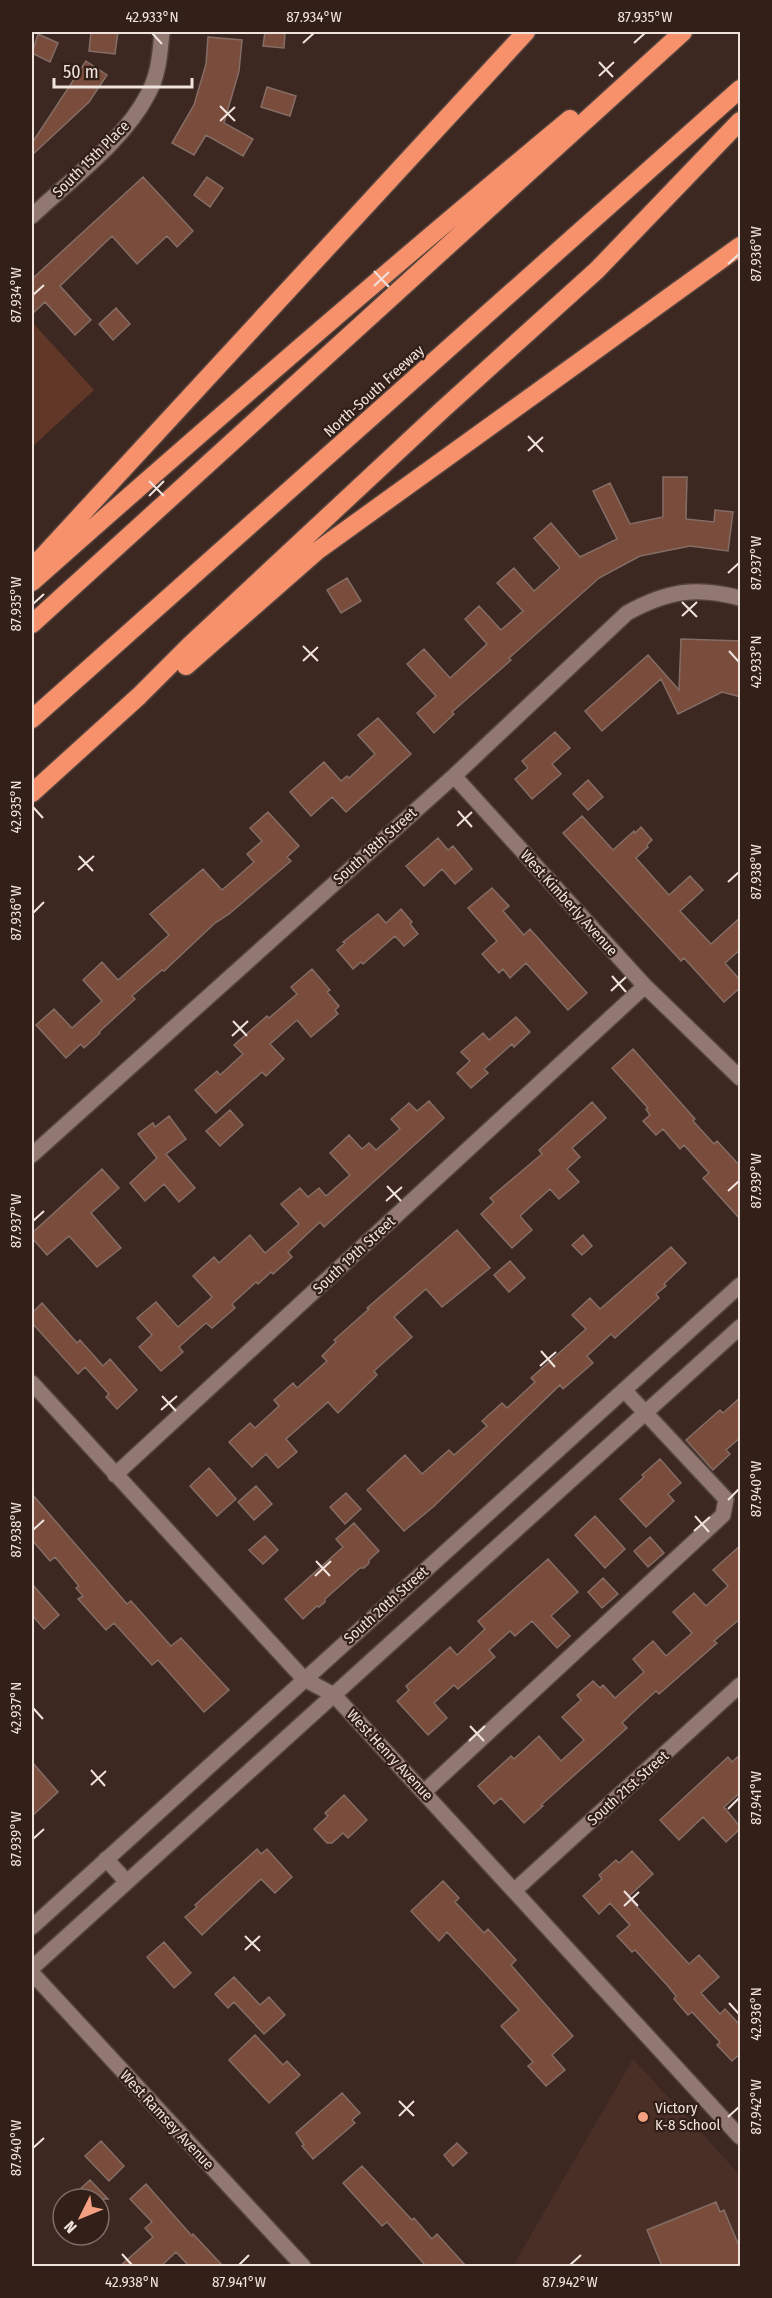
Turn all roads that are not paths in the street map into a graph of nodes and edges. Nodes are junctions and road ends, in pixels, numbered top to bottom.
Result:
1 (162, 32) edge
2 (526, 32) edge
3 (675, 32) edge
4 (684, 32) edge
5 (741, 89) edge
6 (741, 121) edge
7 (32, 216) edge
8 (741, 246) edge
9 (32, 568) edge
10 (32, 582) edge
11 (741, 598) edge
12 (32, 624) edge
13 (139, 696) junction
14 (32, 719) edge
15 (454, 776) junction
16 (32, 793) edge
17 (645, 986) junction
18 (741, 1077) edge
19 (32, 1155) edge
20 (741, 1285) edge
21 (741, 1327) edge
22 (32, 1383) edge
23 (624, 1390) junction
24 (645, 1414) junction
25 (116, 1475) junction
26 (304, 1679) junction
27 (741, 1685) edge
28 (334, 1695) junction
29 (424, 1792) junction
30 (106, 1859) junction
31 (127, 1882) junction
32 (515, 1890) junction
33 (32, 1927) edge
34 (32, 1968) edge
35 (32, 1973) edge
36 (741, 2137) edge
37 (303, 2266) edge

1 - 7 street, South 15th Place
2 - 9 highway
3 - 10 highway
4 - 12 highway
5 - 14 highway, North-South Freeway
6 - 13 highway
8 - 13 highway
11 - 15 street, South 18th Street
13 - 16 highway
15 - 17 street, West Kimberly Avenue
15 - 19 street, South 18th Street
17 - 18 street, West Kimberly Avenue
17 - 25 street, South 19th Street
20 - 23 street, South 20th Street
21 - 24 street
22 - 25 street, West Henry Avenue
23 - 24 street
23 - 26 street, South 20th Street
24 - 28 street
24 - 29 street
25 - 26 street, West Henry Avenue
26 - 28 street, West Henry Avenue
26 - 30 street, South 20th Street
27 - 32 street, South 21st Street
28 - 29 street, West Henry Avenue
28 - 31 street
29 - 32 street, West Henry Avenue
30 - 31 street
30 - 33 street, South 20th Street
31 - 34 street
32 - 36 street, West Henry Avenue
35 - 37 street, West Ramsey Avenue

